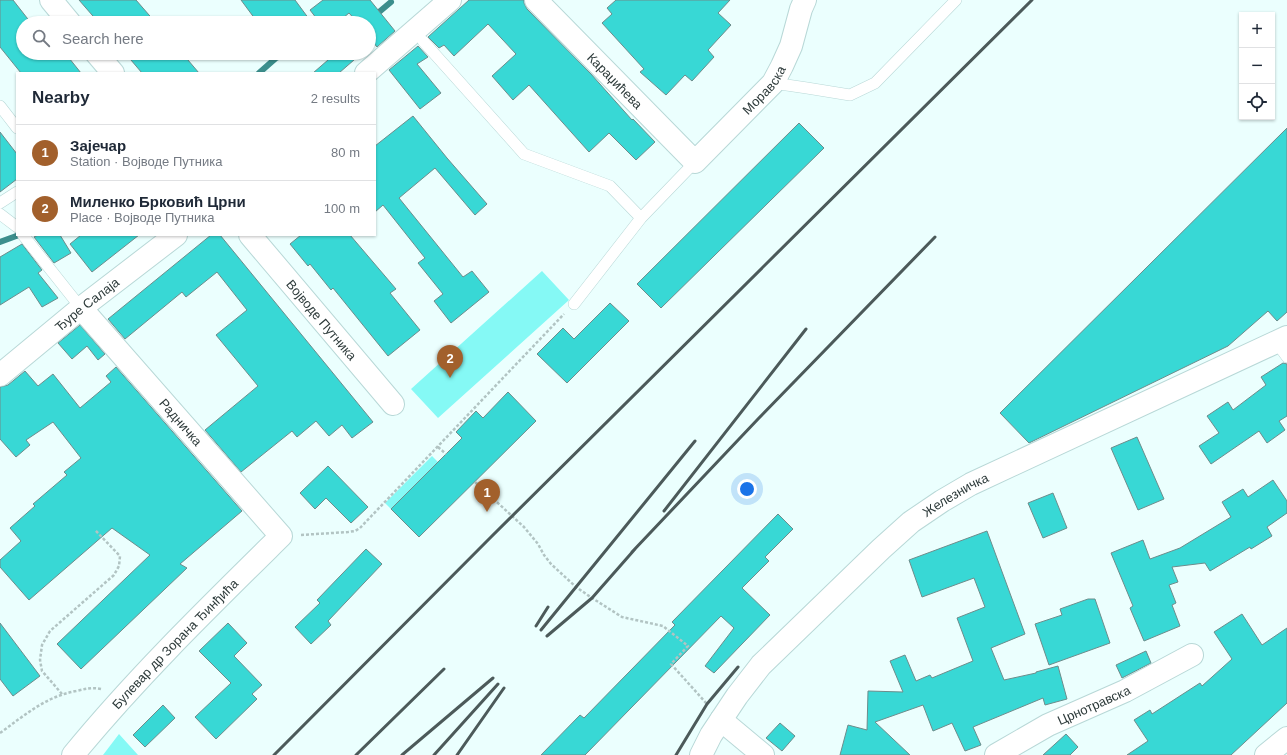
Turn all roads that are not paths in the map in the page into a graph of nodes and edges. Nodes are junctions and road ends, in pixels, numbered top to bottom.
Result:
1 (51, 0) edge
2 (450, 0) edge
3 (536, 0) edge
4 (805, 0) edge
5 (956, 0) edge
6 (64, 16) edge
7 (423, 41) dead end
8 (102, 60) edge
9 (112, 72) edge
10 (367, 72) edge
11 (773, 84) junction
12 (0, 106) edge
13 (16, 127) edge
14 (695, 162) junction
15 (16, 193) edge
16 (0, 203) edge
17 (0, 214) edge
18 (641, 218) junction
19 (16, 227) edge
20 (24, 236) edge
21 (175, 236) edge
22 (251, 236) edge
23 (574, 304) road end
24 (81, 308) junction
25 (1283, 345) edge
26 (0, 375) edge
27 (393, 404) dead end
28 (281, 536) joint
29 (1192, 655) dead end
30 (720, 720) junction
31 (1287, 738) edge
32 (73, 755) edge
33 (701, 755) edge
34 (763, 755) edge
35 (996, 755) edge
36 (1266, 755) edge

1 - 6 street
2 - 10 street
3 - 14 street, Караџићева
4 - 11 street, Моравска
5 - 11 lane
7 - 18 lane
8 - 9 street
11 - 14 street, Моравска
12 - 13 lane
14 - 18 lane
15 - 16 lane
17 - 19 lane
18 - 23 lane
20 - 24 lane
21 - 24 street, Ђуре Салаја
22 - 27 street, Војводе Путника
24 - 26 street, Ђуре Салаја
24 - 28 street, Радничка
25 - 30 street, Железничка
28 - 32 street, Булевар др Зорана Ђинђића
29 - 35 street, Црнотравска
30 - 33 street, Железничка
30 - 34 street
31 - 36 street

